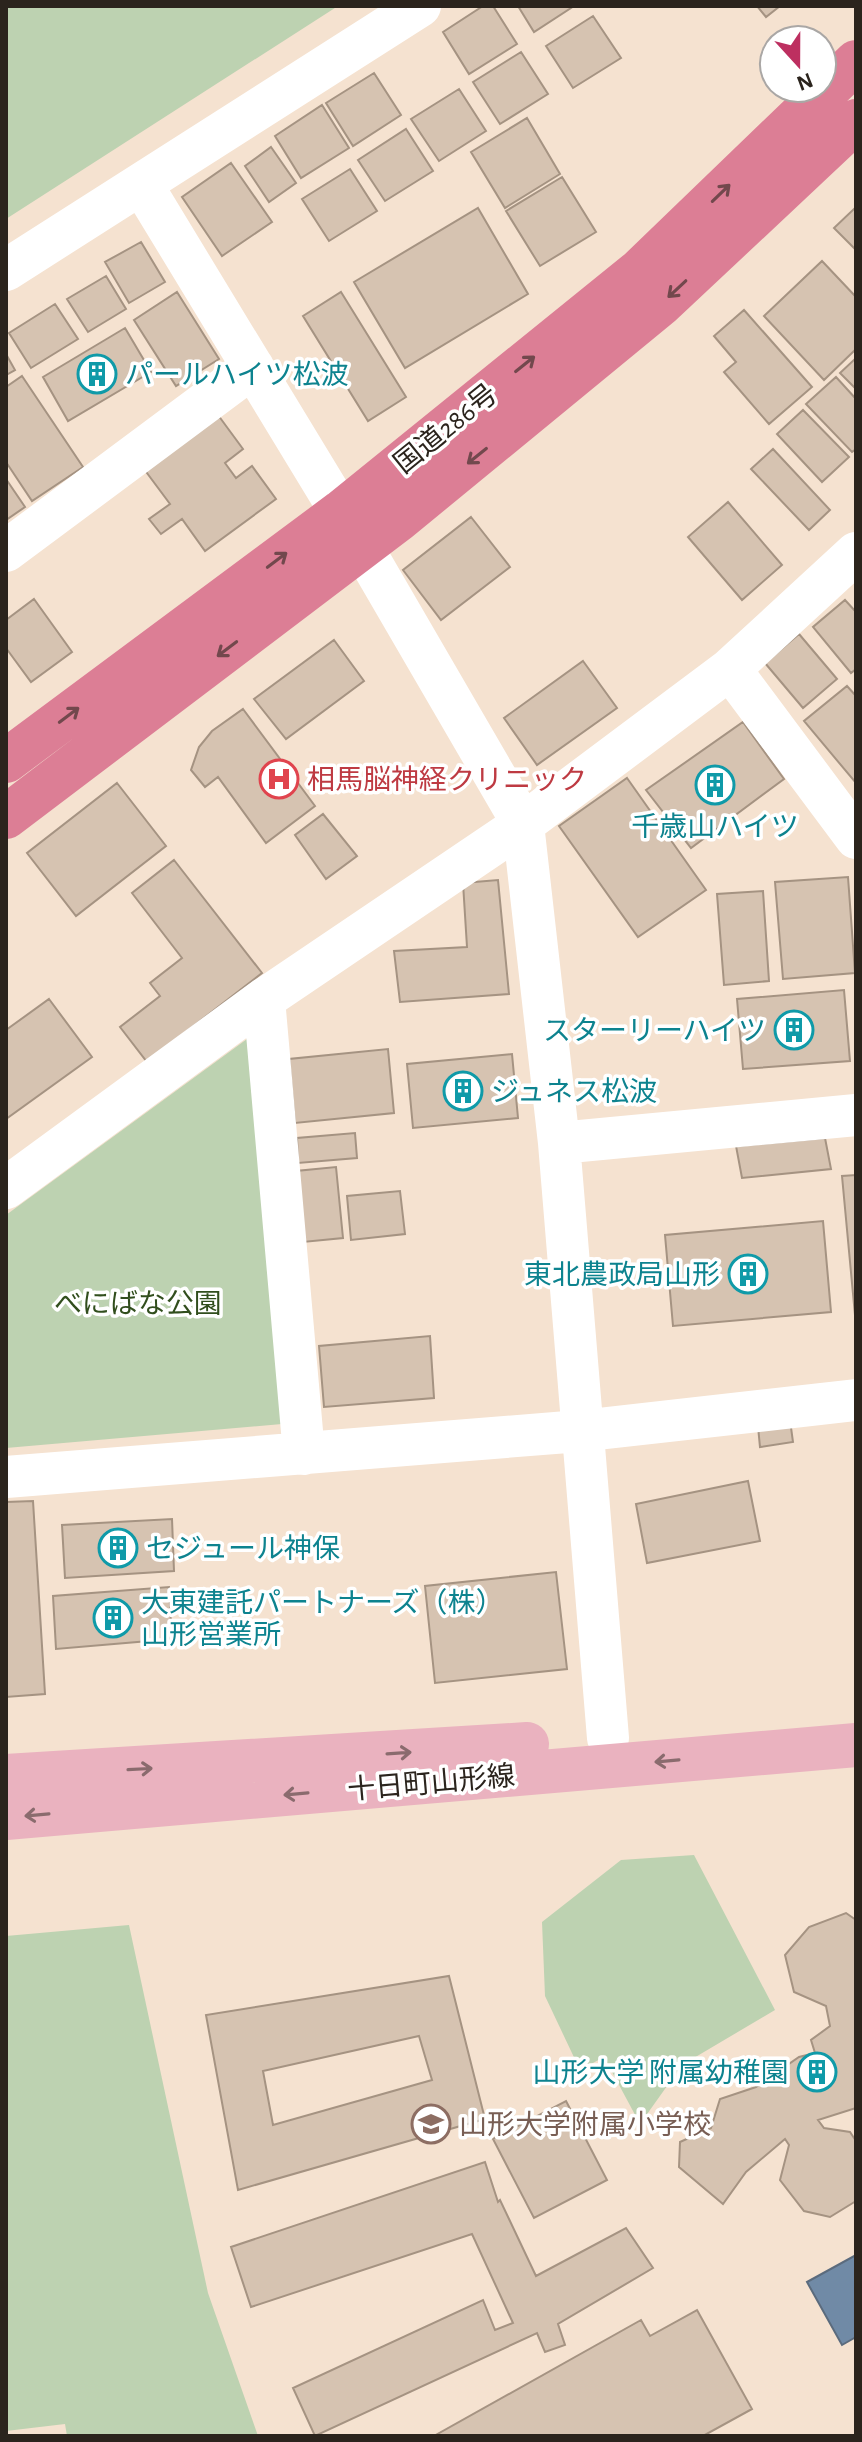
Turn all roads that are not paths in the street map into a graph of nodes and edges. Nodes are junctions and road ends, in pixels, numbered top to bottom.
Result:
1 (420, 6) edge
2 (856, 62) edge
3 (856, 121) edge
4 (142, 185) junction
5 (6, 270) edge
6 (253, 367) junction
7 (352, 530) junction
8 (6, 551) edge
9 (856, 553) edge
10 (730, 669) junction
11 (6, 761) edge
12 (6, 817) edge
13 (523, 824) junction
14 (856, 838) edge
15 (264, 999) junction
16 (856, 1115) edge
17 (559, 1143) junction
18 (6, 1188) edge
19 (856, 1400) edge
20 (580, 1431) junction
21 (304, 1454) junction
22 (6, 1477) edge
23 (856, 1718) edge
24 (608, 1738) junction
25 (856, 1745) edge
26 (6, 1776) edge
27 (6, 1818) edge

1 - 4 street
7 -> 2 highway, 国道286号
3 -> 7 highway, 国道286号
4 - 5 street
4 - 6 street
6 - 7 street
6 - 8 street
11 -> 7 highway, 国道286号
7 -> 12 highway, 国道286号
7 - 13 street
9 - 10 street
10 - 13 street
10 - 14 street
13 - 15 street
13 - 17 street
15 - 18 street
15 - 21 street
16 - 17 street
17 - 20 street
19 - 20 street
20 - 21 street
20 - 24 street
21 - 22 street
23 - 24 main road, 十日町山形線
26 -> 24 main road, 十日町山形線
25 -> 27 main road, 十日町山形線

